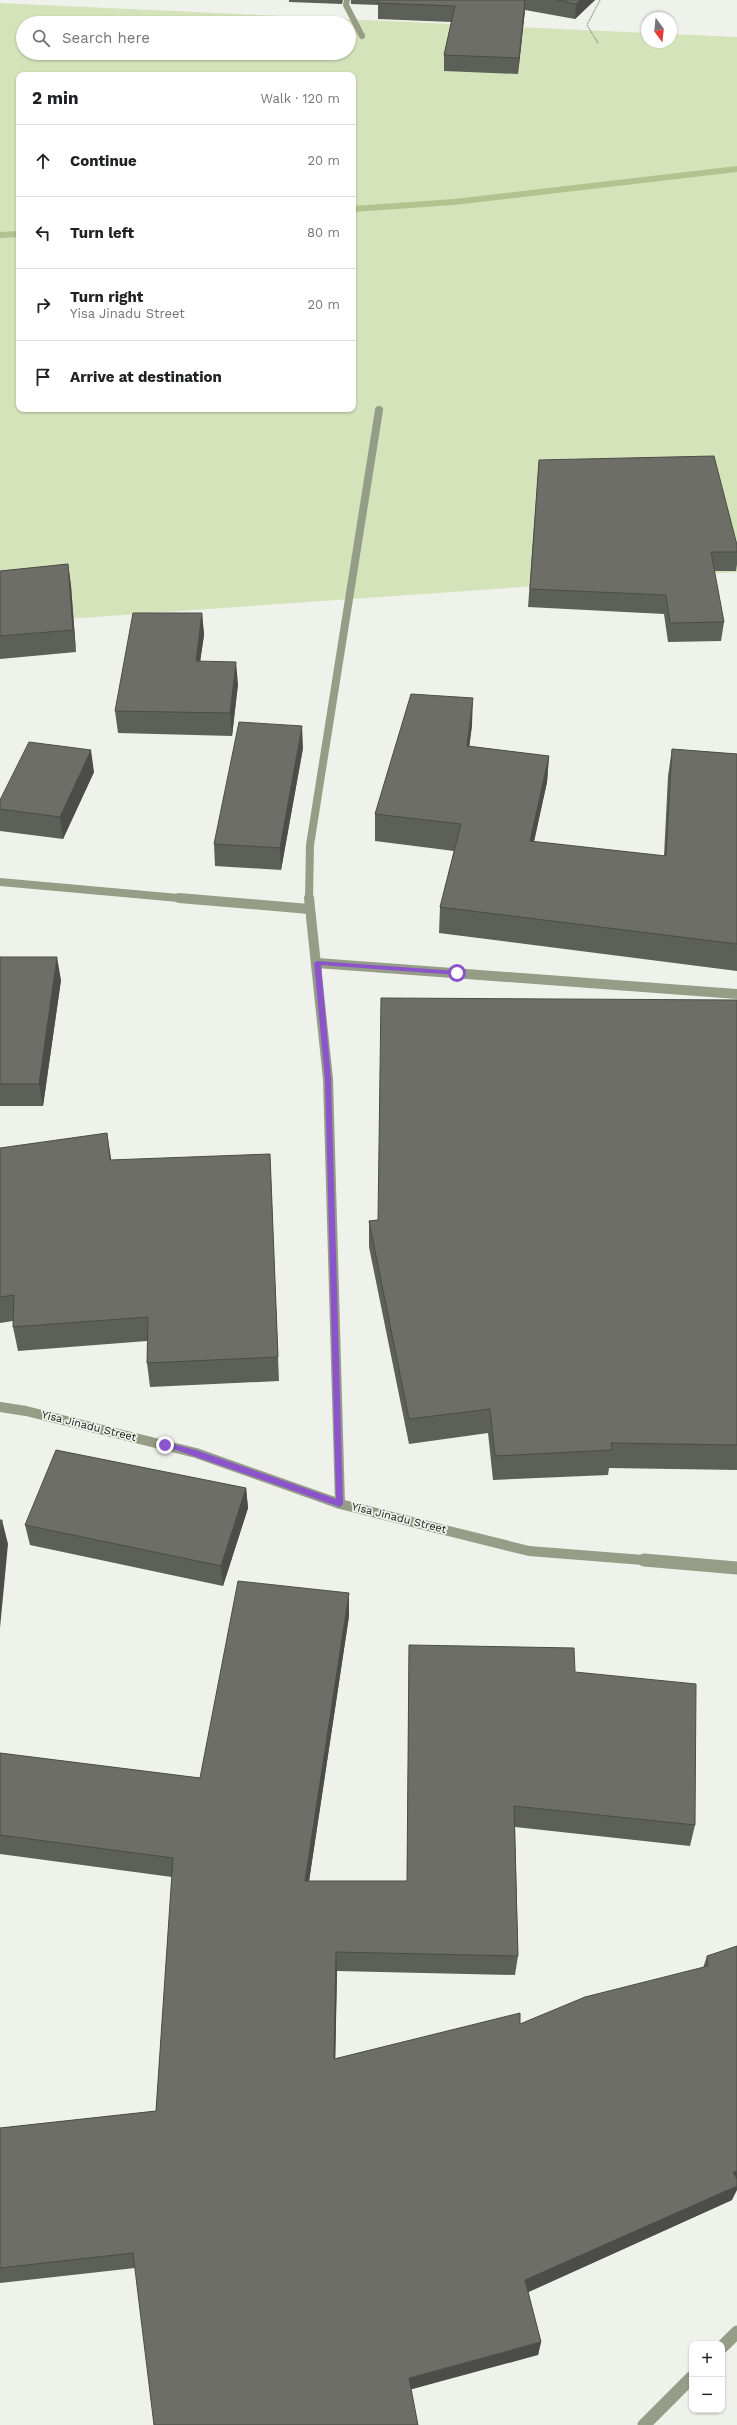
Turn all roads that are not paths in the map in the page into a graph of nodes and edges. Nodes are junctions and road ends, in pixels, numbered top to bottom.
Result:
1 (347, 0) edge
2 (352, 16) edge
3 (356, 24) edge
4 (362, 36) dead end
5 (379, 410) dead end
6 (0, 882) edge
7 (309, 909) junction
8 (317, 963) junction
9 (737, 994) edge
10 (0, 1407) edge
11 (340, 1504) junction
12 (737, 1568) edge
13 (737, 2332) edge
14 (725, 2344) edge
15 (689, 2380) edge
16 (644, 2425) edge

1 - 2 street
3 - 4 street
5 - 7 street
6 - 7 street
7 - 8 street
8 - 9 street
8 - 11 street
10 - 11 street, Yisa Jinadu Street
11 - 12 street, Yisa Jinadu Street
13 - 14 street
15 - 16 street

